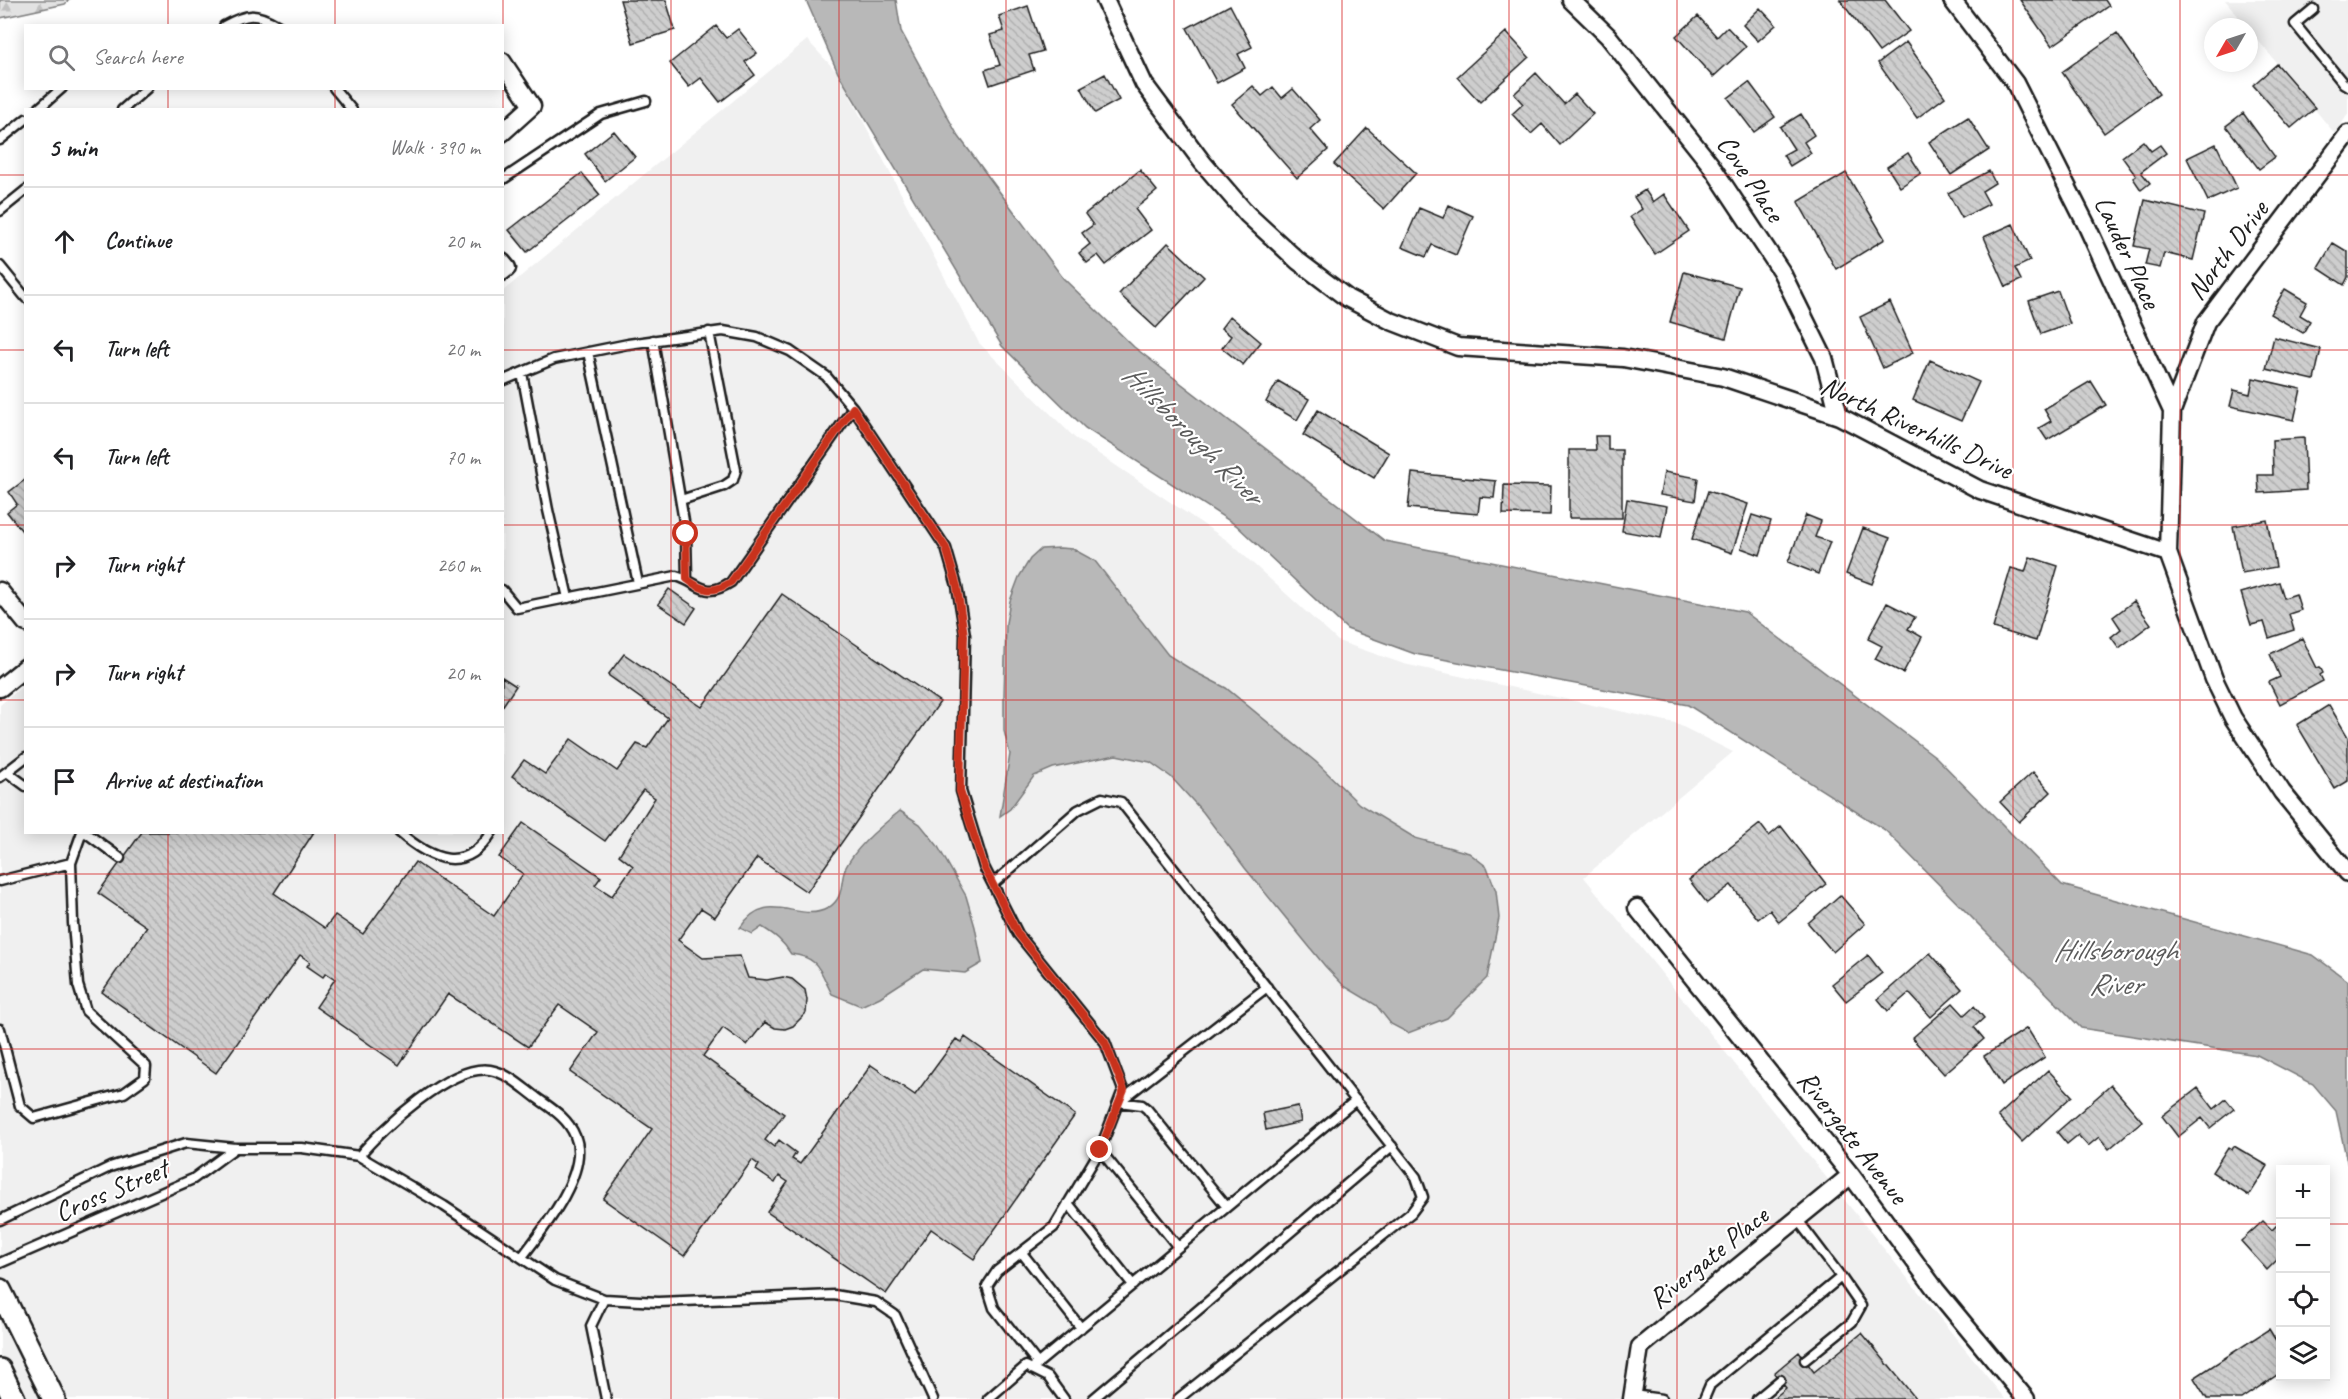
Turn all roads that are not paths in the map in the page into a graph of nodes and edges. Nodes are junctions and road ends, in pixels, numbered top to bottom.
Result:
1 (1105, 0) edge
2 (1571, 0) edge
3 (1952, 0) edge
4 (2313, 9) dead end
5 (227, 24) edge
6 (276, 24) edge
7 (504, 64) edge
8 (2348, 86) edge
9 (60, 90) edge
10 (145, 90) edge
11 (336, 90) edge
12 (646, 101) dead end
13 (39, 108) edge
14 (124, 108) edge
15 (350, 108) edge
16 (24, 121) edge
17 (504, 130) edge
18 (2348, 134) edge
19 (0, 140) edge
20 (504, 179) edge
21 (24, 192) edge
22 (0, 211) edge
23 (0, 266) edge
24 (24, 296) edge
25 (710, 332) junction
26 (653, 340) junction
27 (588, 352) junction
28 (522, 373) junction
29 (504, 380) edge
30 (853, 408) junction
31 (2172, 411) junction
32 (1839, 416) junction
33 (681, 500) junction
34 (2168, 553) junction
35 (687, 579) junction
36 (638, 583) junction
37 (0, 591) edge
38 (504, 593) edge
39 (568, 598) junction
40 (24, 621) edge
41 (24, 669) edge
42 (0, 688) edge
43 (24, 759) edge
44 (3, 775) edge
45 (24, 785) edge
46 (82, 834) edge
47 (86, 834) edge
48 (402, 834) edge
49 (491, 834) edge
50 (120, 858) dead end
51 (71, 863) junction
52 (2348, 873) edge
53 (0, 881) edge
54 (993, 884) junction
55 (1637, 908) dead end
56 (1267, 987) junction
57 (0, 1029) edge
58 (1356, 1100) junction
59 (1119, 1102) junction
60 (1392, 1146) junction
61 (235, 1148) junction
62 (1100, 1150) junction
63 (359, 1156) junction
64 (1851, 1175) junction
65 (1068, 1203) junction
66 (1227, 1207) junction
67 (1797, 1219) junction
68 (0, 1220) edge
69 (1178, 1247) junction
70 (1022, 1253) junction
71 (522, 1257) junction
72 (0, 1263) edge
73 (1841, 1277) junction
74 (1133, 1285) junction
75 (0, 1290) edge
76 (604, 1299) junction
77 (1081, 1328) junction
78 (1805, 1360) dead end
79 (1035, 1367) junction
80 (0, 1371) edge
81 (1780, 1380) dead end
82 (1632, 1397) edge
83 (14, 1399) edge
84 (54, 1399) edge
85 (606, 1399) edge
86 (933, 1399) edge
87 (988, 1399) edge
88 (1064, 1399) edge
89 (1094, 1399) edge
90 (1178, 1399) edge
91 (1662, 1399) edge
92 (1704, 1399) edge
93 (1757, 1399) edge
94 (2026, 1399) edge

1 - 32 street, North Riverhills Drive
2 - 32 street, Cove Place
3 - 31 street, Lauder Place
4 - 8 lane
5 - 6 lane
7 - 17 street
9 - 13 lane
10 - 14 lane
11 - 15 lane
12 - 20 lane
16 - 19 lane
18 - 31 street, North Drive
21 - 22 lane
23 - 24 lane
25 - 26 lane
25 - 30 lane
25 - 33 lane
26 - 27 lane
26 - 33 lane
27 - 28 lane
27 - 36 lane
28 - 29 lane
28 - 39 lane
30 - 35 lane
30 - 54 lane
31 - 34 street, Lauder Place
32 - 34 street, North Riverhills Drive
33 - 35 lane
34 - 52 street
35 - 36 lane
36 - 39 lane
37 - 40 street
38 - 39 lane
41 - 42 street
43 - 44 lane
44 - 45 lane
46 - 51 lane
47 - 50 lane
48 - 49 lane
51 - 53 lane
51 - 57 lane
54 - 56 lane
54 - 59 lane
55 - 64 street, Rivergate Avenue
56 - 58 lane
56 - 59 lane
58 - 60 lane
58 - 66 lane
59 - 62 lane
59 - 66 lane
60 - 89 lane
60 - 90 lane
61 - 63 lane
61 - 68 lane
61 - 72 lane, Cross Street
62 - 65 lane
62 - 69 lane
63 - 71 lane
63 - 71 lane
64 - 67 street, Rivergate Place
64 - 94 street, Rivergate Avenue
65 - 70 lane
65 - 74 lane
66 - 69 lane
67 - 73 lane
67 - 82 street, Rivergate Place
69 - 74 lane
70 - 77 lane
70 - 79 lane
71 - 76 lane
73 - 78 lane
73 - 92 lane
74 - 77 lane
75 - 84 street
76 - 85 lane
76 - 86 lane
77 - 79 lane
79 - 87 lane
79 - 88 lane
80 - 83 street
81 - 93 lane
82 - 91 lane

